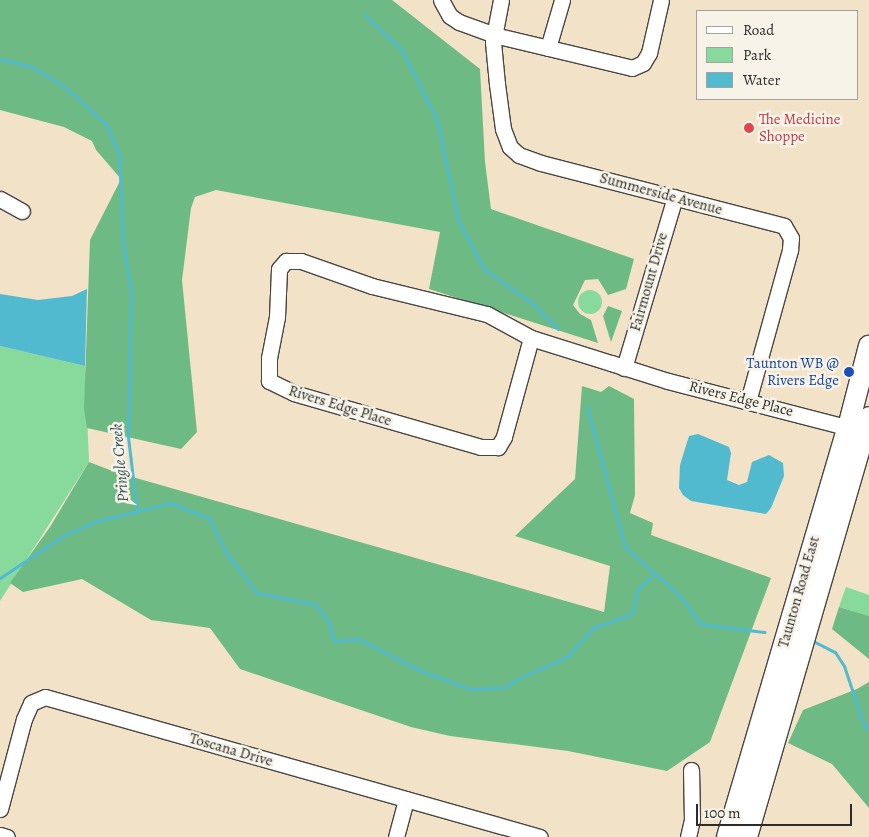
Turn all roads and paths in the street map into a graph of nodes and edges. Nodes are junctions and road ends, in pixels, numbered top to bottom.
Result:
1 (441, 0) edge
2 (501, 0) edge
3 (562, 0) edge
4 (661, 0) edge
5 (494, 35) junction
6 (548, 48) junction
7 (674, 197) junction
8 (0, 199) edge
9 (22, 211) dead end
10 (531, 338) junction
11 (869, 346) edge
12 (624, 368) junction
13 (748, 401) junction
14 (863, 427) edge
15 (691, 770) dead end
16 (406, 799) junction
17 (0, 809) edge
18 (744, 825) edge
19 (0, 835) edge
20 (7, 837) edge
21 (396, 837) edge
22 (540, 837) edge
23 (688, 837) edge
24 (727, 837) edge

1 - 5 street
2 - 5 street, Summerside Avenue
3 - 6 street
4 - 6 street
5 - 6 street
5 - 7 street, Summerside Avenue
7 - 12 street, Fairmount Drive
7 - 13 street, Summerside Avenue
8 - 9 street
10 - 10 street, Rivers Edge Place
10 - 12 street, Rivers Edge Place
11 - 14 main road, Taunton Road East
12 - 13 street, Rivers Edge Place
13 - 14 street, Rivers Edge Place
14 - 18 main road, Taunton Road East
15 - 23 street
16 - 17 street, Toscana Drive
16 - 21 street
16 - 22 street, Toscana Drive
18 - 24 main road, Taunton Road East
19 - 20 street

